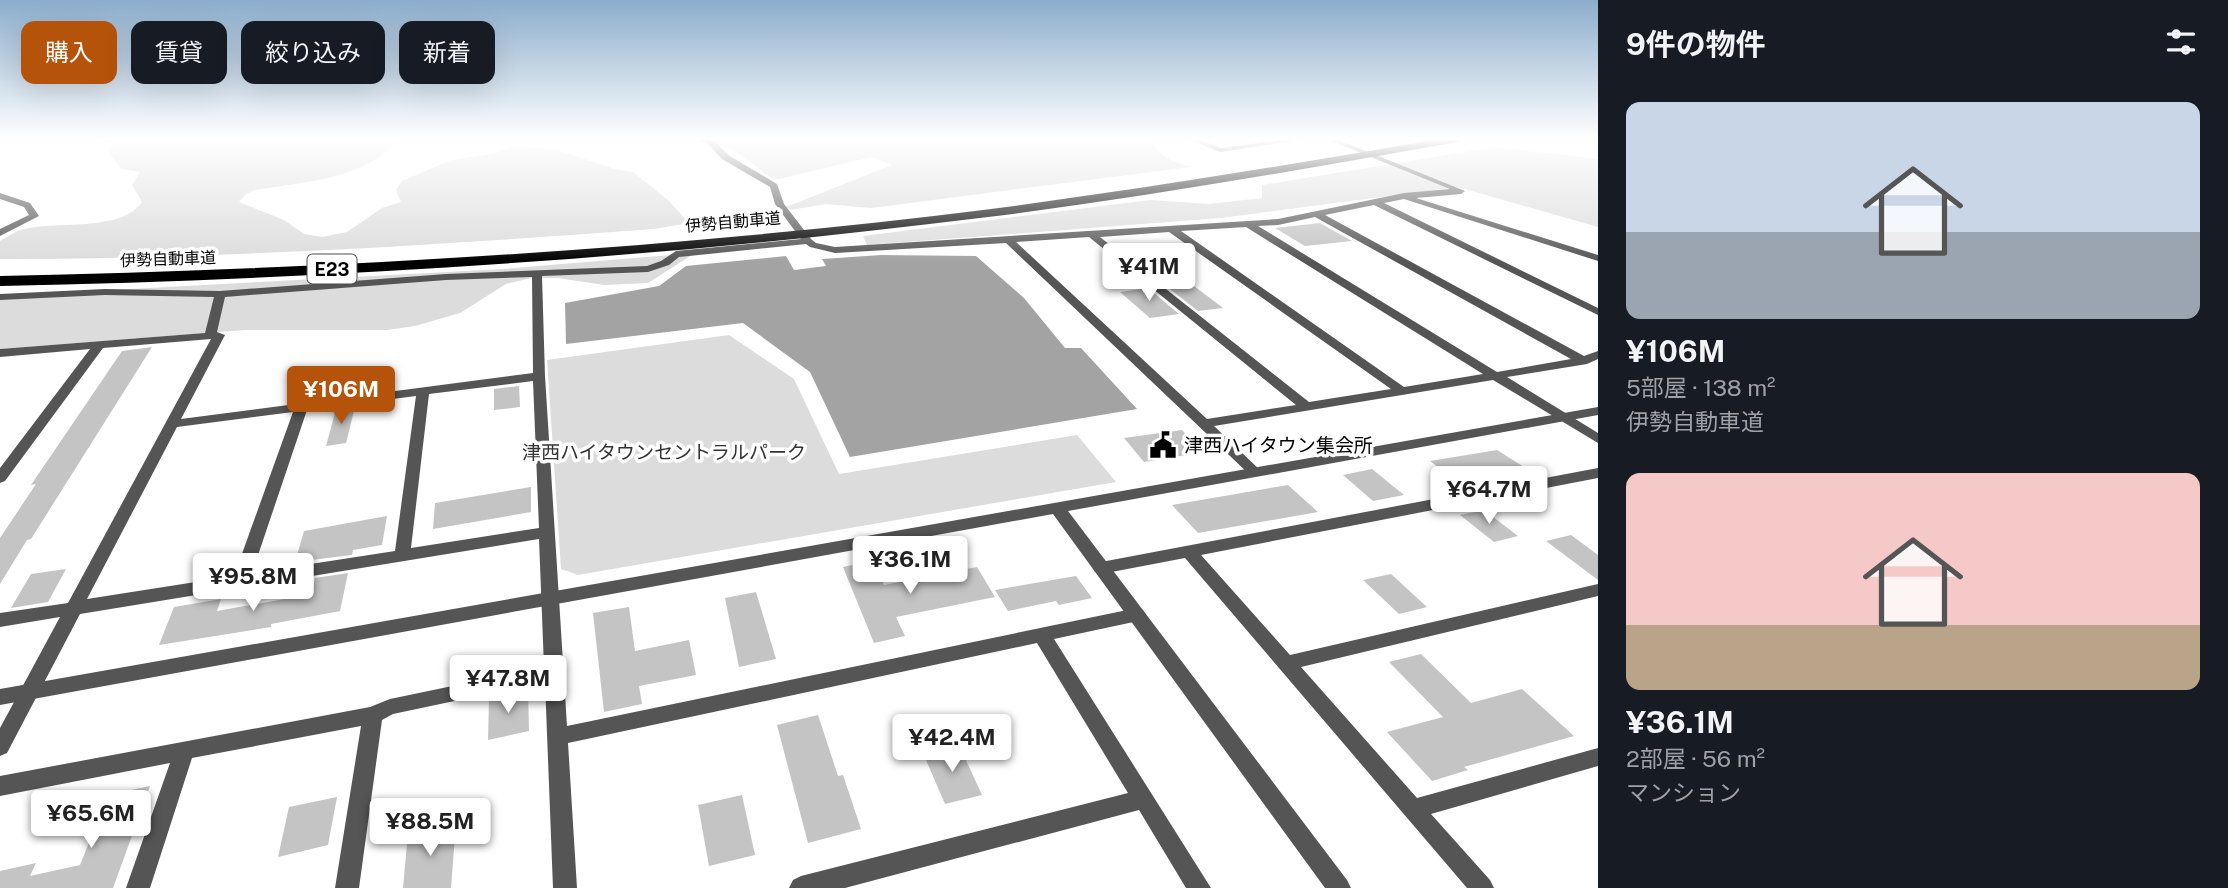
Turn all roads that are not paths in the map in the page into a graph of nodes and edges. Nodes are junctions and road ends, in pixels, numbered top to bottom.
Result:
1 (763, 179) edge
2 (1150, 179) edge
3 (1214, 179) edge
4 (1432, 179) edge
5 (0, 195) edge
6 (1404, 196) junction
7 (1375, 202) junction
8 (1316, 214) junction
9 (1248, 223) junction
10 (1171, 229) junction
11 (813, 231) junction
12 (0, 233) edge
13 (1091, 235) junction
14 (1008, 240) junction
15 (660, 242) junction
16 (1598, 258) edge
17 (0, 268) edge
18 (537, 273) junction
19 (0, 281) edge
20 (220, 295) junction
21 (0, 297) edge
22 (1598, 312) edge
23 (210, 336) junction
24 (99, 345) junction
25 (0, 353) edge
26 (1598, 355) edge
27 (1583, 360) junction
28 (539, 376) junction
29 (1496, 376) junction
30 (423, 391) junction
31 (1402, 391) junction
32 (301, 407) junction
33 (1307, 407) junction
34 (1598, 411) edge
35 (1564, 417) junction
36 (171, 424) junction
37 (1203, 424) junction
38 (1598, 439) edge
39 (1255, 472) junction
40 (1598, 473) edge
41 (0, 478) edge
42 (1057, 508) junction
43 (547, 532) junction
44 (1190, 553) junction
45 (402, 556) junction
46 (1101, 568) junction
47 (240, 583) junction
48 (1598, 590) edge
49 (550, 599) junction
50 (73, 610) junction
51 (1137, 615) junction
52 (0, 621) edge
53 (1041, 634) junction
54 (1286, 663) junction
55 (554, 673) junction
56 (28, 692) junction
57 (0, 697) edge
58 (373, 715) junction
59 (557, 737) junction
60 (0, 747) edge
61 (184, 751) junction
62 (1598, 757) edge
63 (0, 786) edge
64 (1144, 799) junction
65 (1413, 809) junction
66 (138, 888) edge
67 (347, 888) edge
68 (565, 888) edge
69 (801, 888) edge
70 (1199, 888) edge
71 (1339, 888) edge
72 (1482, 888) edge

1 - 11 street
2 - 11 highway, 伊勢自動車道 / E23
3 - 11 highway, 伊勢自動車道 / E23
4 - 6 street
5 - 12 street
6 - 7 street
6 - 16 street
7 - 8 street
7 - 22 street
8 - 9 street
8 - 27 street
9 - 10 street
9 - 29 street
10 - 13 street
10 - 31 street
11 - 14 street
11 - 15 highway, 伊勢自動車道 / E23
11 - 18 street
13 - 14 street
13 - 33 street
14 - 37 street
15 - 17 highway, 伊勢自動車道 / E23
15 - 19 highway, 伊勢自動車道 / E23
18 - 20 street
18 - 28 street
20 - 21 street
20 - 23 street
23 - 24 street
23 - 36 street
24 - 25 street
24 - 41 street
26 - 27 street
27 - 29 street
28 - 30 street
28 - 43 street
29 - 31 street
29 - 35 street
30 - 32 street
30 - 45 street
31 - 33 street
32 - 36 street
32 - 47 street
33 - 37 street
34 - 35 street
35 - 38 street
35 - 39 street
36 - 50 street
37 - 39 street
39 - 42 street
40 - 44 street
42 - 46 street
42 - 49 street
43 - 45 street
43 - 49 street
44 - 46 street
44 - 54 street
45 - 47 street
46 - 51 street
47 - 50 street
48 - 54 street
49 - 55 street
49 - 56 street
50 - 52 street
50 - 56 street
51 - 53 street
51 - 71 street
53 - 59 street
53 - 64 street
54 - 65 street
55 - 58 street
55 - 59 street
56 - 57 street
56 - 60 street
58 - 61 street
58 - 67 street
59 - 68 street
61 - 63 street
61 - 66 street
62 - 65 street
64 - 69 street
64 - 70 street
65 - 72 street

